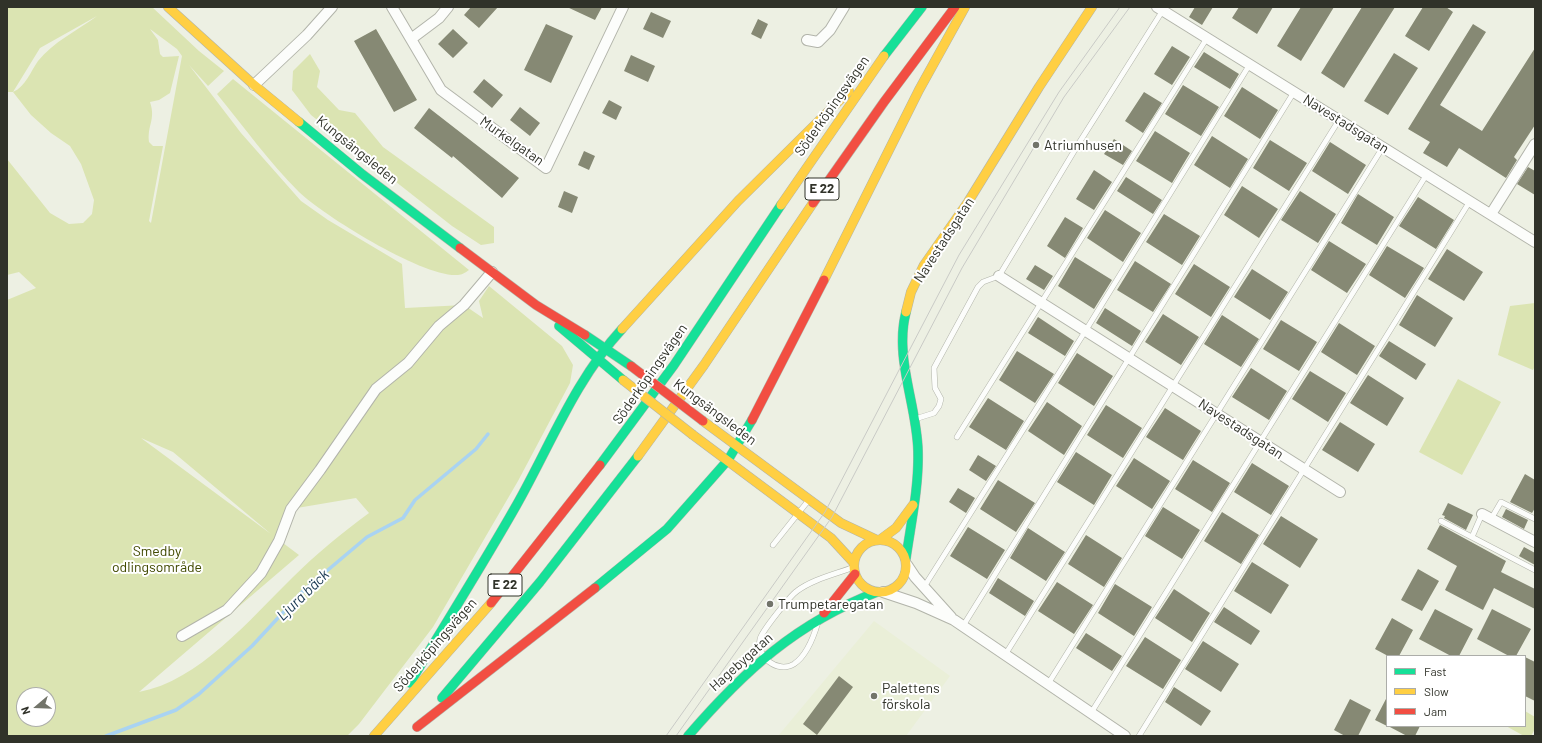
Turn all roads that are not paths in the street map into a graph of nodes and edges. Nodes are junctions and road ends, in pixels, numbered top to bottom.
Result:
1 (168, 7) edge
2 (332, 7) edge
3 (392, 7) edge
4 (448, 7) edge
5 (624, 7) edge
6 (844, 7) edge
7 (922, 7) edge
8 (955, 7) edge
9 (965, 7) edge
10 (1092, 7) edge
11 (1160, 9) edge
12 (1207, 38) junction
13 (411, 39) junction
14 (807, 40) dead end
15 (879, 63) junction
16 (1250, 64) junction
17 (254, 86) junction
18 (1294, 92) junction
19 (1339, 120) junction
20 (1535, 144) edge
21 (1383, 147) junction
22 (1426, 174) junction
23 (1470, 201) junction
24 (1491, 214) junction
25 (1535, 242) edge
26 (492, 272) junction
27 (999, 276) junction
28 (1041, 303) junction
29 (536, 305) junction
30 (1086, 330) junction
31 (605, 346) junction
32 (1130, 358) junction
33 (596, 359) junction
34 (1172, 385) junction
35 (1216, 413) junction
36 (913, 420) junction
37 (957, 437) dead end
38 (1260, 442) junction
39 (737, 447) junction
40 (728, 460) junction
41 (1303, 469) junction
42 (1340, 492) dead end
43 (809, 500) junction
44 (914, 505) junction
45 (798, 513) junction
46 (1486, 517) junction
47 (1535, 519) edge
48 (1441, 521) dead end
49 (1472, 538) junction
50 (879, 540) junction
51 (1535, 542) edge
52 (773, 545) dead end
53 (906, 562) junction
54 (855, 568) junction
55 (1535, 570) edge
56 (924, 587) junction
57 (880, 592) junction
58 (820, 618) junction
59 (954, 620) junction
60 (963, 626) junction
61 (182, 636) dead end
62 (1005, 656) junction
63 (765, 657) junction
64 (1047, 685) junction
65 (1090, 714) junction
66 (385, 724) junction
67 (374, 736) edge
68 (688, 736) edge
69 (1125, 736) edge
70 (1139, 736) edge

1 - 17 main road, Kungsängsleden
2 - 17 street
3 - 13 street, Murkelgatan
4 - 13 street
5 - 13 street, Murkelgatan
6 - 14 street
7 - 15 main road, Söderköpingsvägen / E 22
8 - 40 main road, E 22
9 - 39 main road
10 - 36 main road, Navestadsgatan
11 - 12 street, Navestadsgatan
11 - 27 lane
12 - 16 street, Navestadsgatan
12 - 28 lane
15 - 31 main road
15 - 66 main road, Söderköpingsvägen / E 22
16 - 18 street, Navestadsgatan
16 - 30 lane
17 - 26 main road, Kungsängsleden
18 - 19 street, Navestadsgatan
18 - 32 lane
19 - 21 street, Navestadsgatan
19 - 34 lane
20 - 24 street
21 - 22 street, Navestadsgatan
21 - 35 lane
22 - 23 street, Navestadsgatan
22 - 38 lane
23 - 24 street, Navestadsgatan
23 - 41 lane
24 - 25 street, Navestadsgatan
26 - 29 main road, Kungsängsleden
26 - 61 street
27 - 28 street, Navestadsgatan
27 - 36 lane
28 - 30 street, Navestadsgatan
28 - 37 lane
29 - 31 main road, Kungsängsleden
29 - 33 main road, Kungsängsleden
30 - 32 street, Navestadsgatan
30 - 56 lane
31 - 33 main road
31 - 39 main road, Kungsängsleden, bridge
32 - 34 street, Navestadsgatan
32 - 60 lane
33 - 40 main road, Kungsängsleden, bridge
33 - 66 main road
34 - 35 street, Navestadsgatan
34 - 62 lane
35 - 38 street, Navestadsgatan
35 - 64 lane
36 - 44 main road, Navestadsgatan
38 - 41 street, Navestadsgatan
38 - 65 lane
39 - 40 main road
39 - 43 main road, Kungsängsleden
40 - 45 main road, Kungsängsleden
41 - 42 street, Navestadsgatan
41 - 70 lane
43 - 45 lane
43 - 50 main road, Kungsängsleden
44 - 50 main road
44 - 53 main road, Navestadsgatan
45 - 52 lane
45 - 54 main road, Kungsängsleden
46 - 47 lane
46 - 49 lane
46 - 51 street
48 - 49 lane
49 - 55 lane
50 - 53 main road
50 - 54 main road
53 - 56 street
53 - 57 main road
54 - 57 main road
54 - 58 main road, Hagebygatan
54 - 63 lane
56 - 59 street
57 - 58 main road, Hagebygatan
57 - 59 street
58 - 63 main road, Hagebygatan
58 - 63 lane
59 - 60 street
60 - 62 street
62 - 64 street
63 - 68 main road, Hagebygatan
64 - 65 street
65 - 69 street
66 - 67 main road, Söderköpingsvägen / E 22

